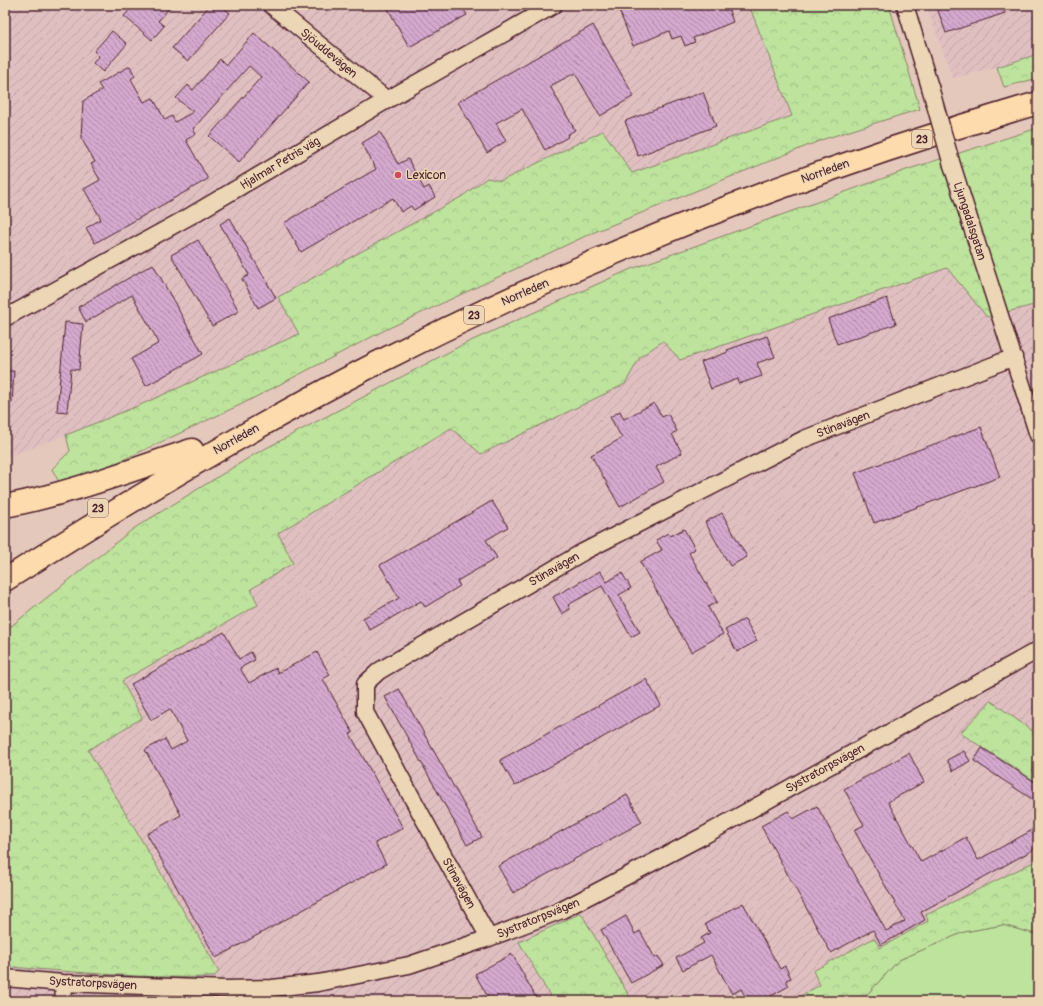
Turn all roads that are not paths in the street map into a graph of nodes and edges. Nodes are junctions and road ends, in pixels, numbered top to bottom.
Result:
1 (271, 5) edge
2 (554, 5) edge
3 (905, 5) edge
4 (1038, 92) edge
5 (387, 100) junction
6 (1038, 103) edge
7 (5, 318) edge
8 (1014, 357) junction
9 (1038, 435) edge
10 (192, 450) junction
11 (5, 506) edge
12 (5, 568) edge
13 (5, 580) edge
14 (1038, 650) edge
15 (489, 938) junction
16 (5, 978) edge
17 (64, 983) junction
18 (64, 1001) edge

1 - 5 street, Sjöuddevägen
2 - 5 street, Hjalmar Petris väg
3 - 8 street, Ljungadalsgatan, bridge
4 - 10 highway, Norrleden / 23
5 - 7 street, Hjalmar Petris väg
6 - 13 highway, Norrleden / 23
8 - 9 street, Ljungadalsgatan
8 - 15 street, Stinavägen
10 - 11 highway
10 - 12 highway, Norrleden / 23
14 - 15 street, Systratorpsvägen
15 - 17 street, Systratorpsvägen
16 - 17 street, Systratorpsvägen
17 - 18 street

